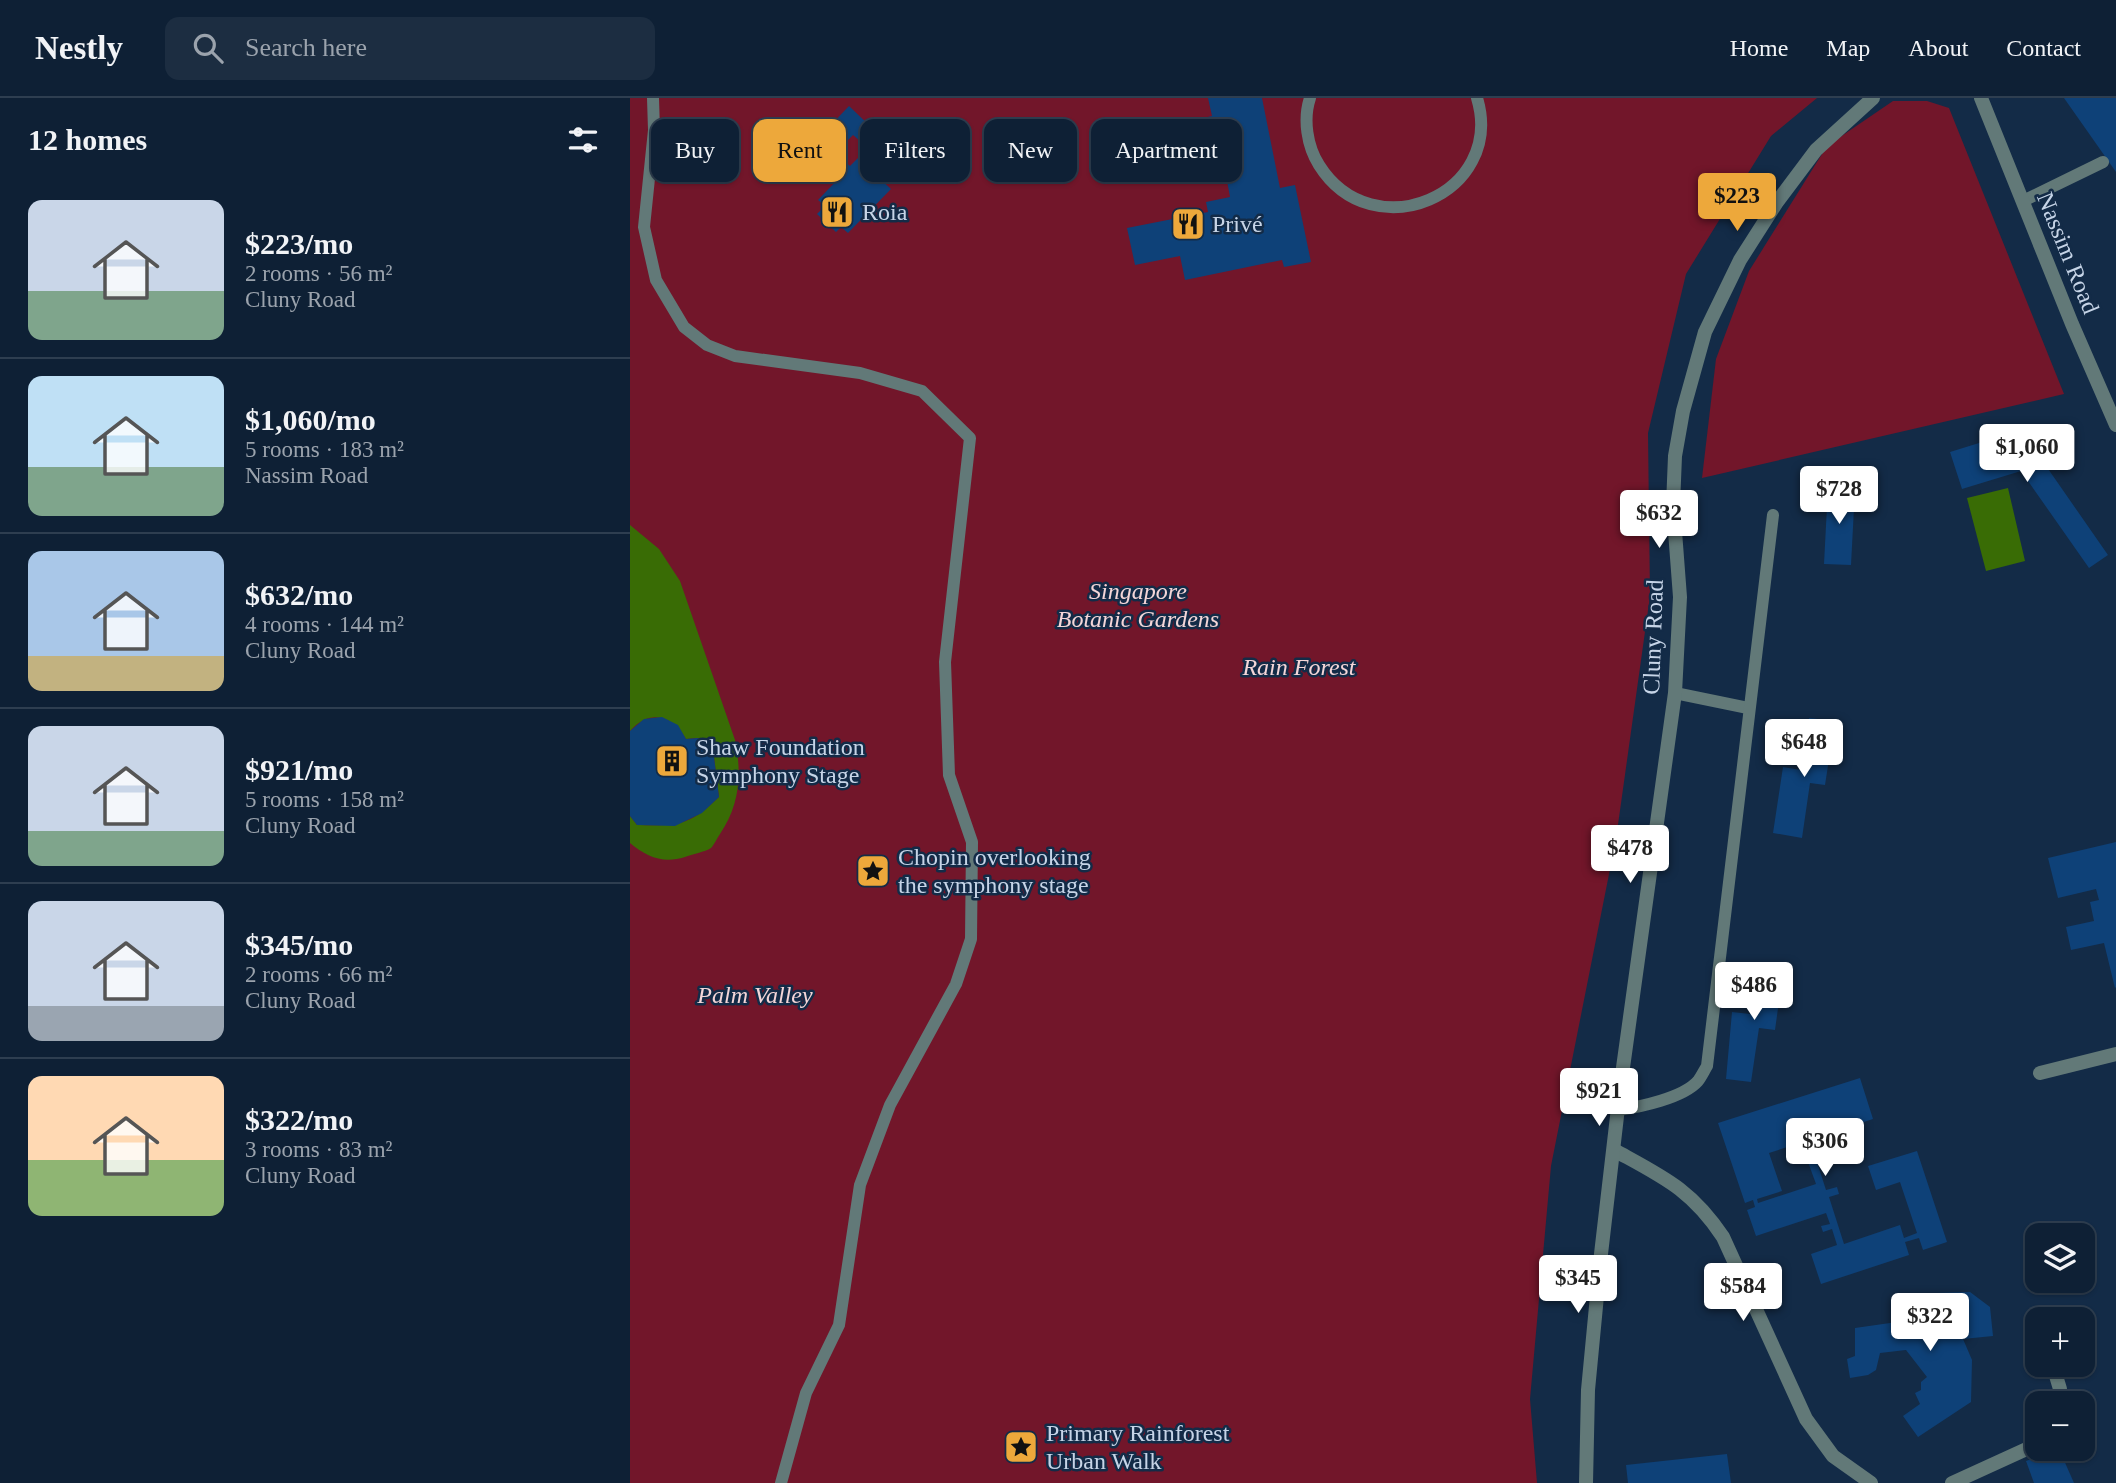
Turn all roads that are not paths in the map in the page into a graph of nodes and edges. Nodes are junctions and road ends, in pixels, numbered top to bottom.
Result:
1 (653, 98) edge
2 (1311, 98) edge
3 (1477, 98) edge
4 (1873, 98) edge
5 (1981, 98) edge
6 (2103, 162) dead end
7 (2023, 201) junction
8 (2116, 425) edge
9 (1773, 515) dead end
10 (1675, 693) junction
11 (1748, 708) junction
12 (2116, 1054) edge
13 (2040, 1073) dead end
14 (1618, 1110) junction
15 (1614, 1150) junction
16 (2025, 1449) edge
17 (781, 1483) edge
18 (1586, 1483) edge
19 (1871, 1483) edge
20 (1952, 1483) edge

1 - 17 lane
2 - 3 lane
4 - 10 street, Cluny Road
5 - 7 street, Nassim Road
6 - 7 lane
7 - 8 street, Nassim Road
9 - 11 lane
10 - 11 lane
10 - 14 street, Cluny Road
11 - 14 lane
12 - 13 street
14 - 15 street, Cluny Road
15 - 18 street, Cluny Road
15 - 19 street
16 - 20 street

